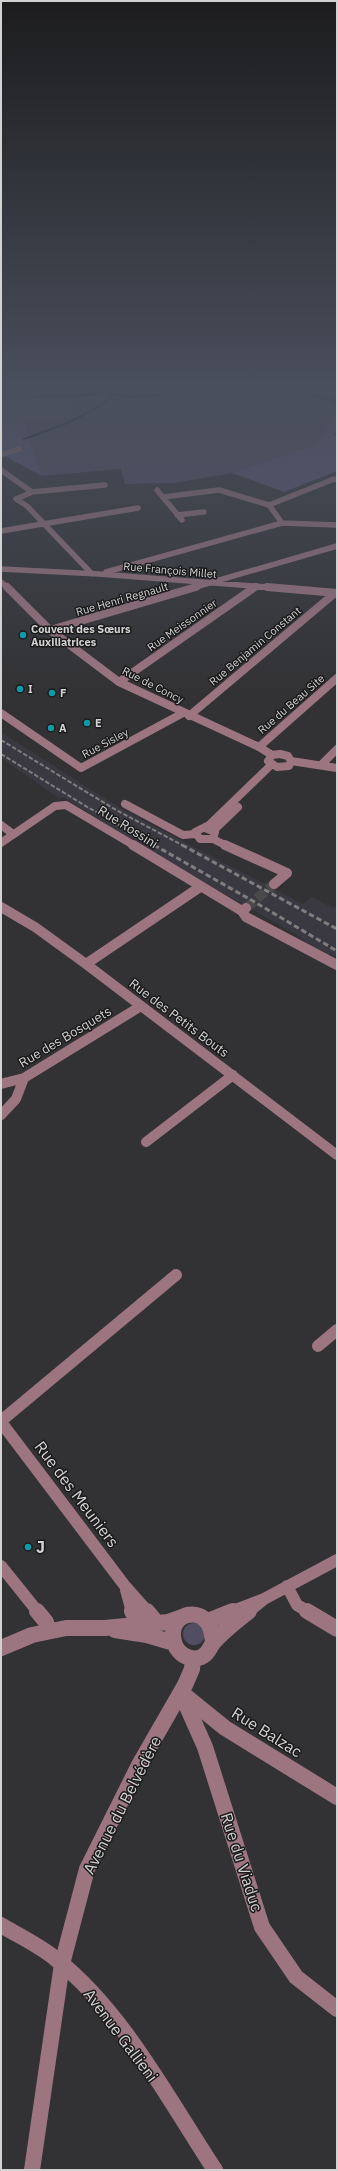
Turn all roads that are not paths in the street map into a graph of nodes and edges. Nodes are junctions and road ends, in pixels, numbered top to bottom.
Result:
1 (50, 490) edge
2 (157, 490) dead end
3 (216, 490) edge
4 (220, 490) edge
5 (306, 490) edge
6 (32, 492) joint
7 (163, 497) junction
8 (269, 505) junction
9 (138, 508) dead end
10 (204, 512) dead end
11 (177, 515) junction
12 (182, 520) dead end
13 (282, 523) junction
14 (44, 524) junction
15 (337, 525) edge
16 (1, 531) edge
17 (337, 546) edge
18 (1, 570) edge
19 (96, 574) junction
20 (1, 582) edge
21 (210, 584) junction
22 (257, 586) junction
23 (336, 593) edge
24 (50, 630) junction
25 (337, 678) edge
26 (119, 682) junction
27 (1, 713) edge
28 (186, 714) junction
29 (259, 747) junction
30 (337, 749) edge
31 (272, 755) junction
32 (292, 761) junction
33 (321, 765) junction
34 (274, 766) junction
35 (337, 768) edge
36 (125, 804) dead end
37 (1, 825) edge
38 (205, 828) junction
39 (13, 834) junction
40 (195, 834) junction
41 (213, 835) junction
42 (1, 843) edge
43 (274, 884) tunnel mouth
44 (200, 887) junction
45 (1, 907) edge
46 (86, 964) junction
47 (337, 965) edge
48 (141, 1006) junction
49 (233, 1075) junction
50 (24, 1078) junction
51 (1, 1084) edge
52 (1, 1115) edge
53 (146, 1142) dead end
54 (337, 1155) edge
55 (176, 1275) dead end
56 (337, 1330) edge
57 (318, 1346) dead end
58 (1, 1422) edge
59 (337, 1560) edge
60 (1, 1566) edge
61 (125, 1586) junction
62 (287, 1586) junction
63 (264, 1599) junction
64 (182, 1617) junction
65 (208, 1621) junction
66 (156, 1622) junction
67 (138, 1624) junction
68 (106, 1628) junction
69 (337, 1629) edge
70 (48, 1631) junction
71 (147, 1635) junction
72 (213, 1642) junction
73 (174, 1643) junction
74 (1, 1648) edge
75 (193, 1659) junction
76 (182, 1693) junction
77 (337, 1797) edge
78 (1, 1925) edge
79 (62, 1964) junction
80 (337, 2009) edge
81 (32, 2170) edge
82 (215, 2170) edge

1 - 6 street
2 - 7 street
3 - 7 street
4 - 8 street
5 - 8 street
6 - 14 street
7 - 11 street
8 - 13 street
9 - 14 street
10 - 11 street
11 - 12 street
13 - 15 street
13 - 19 street
14 - 16 street
14 - 19 street
17 - 21 street, Rue Henri Regnault
18 - 19 street, Rue François Millet
19 - 21 street, Rue François Millet
20 - 24 street, Rue de Concy
21 - 22 street, Rue François Millet
21 - 24 street, Rue Henri Regnault
22 - 23 street, Rue François Millet
22 - 26 street, Rue Meissonnier
23 - 28 street, Rue Benjamin Constant
24 - 26 street, Rue de Concy
25 - 29 street, Rue du Beau Site
26 - 28 street, Rue de Concy
27 - 28 street, Rue Sisley
28 - 29 street, Rue de Concy
29 - 31 street, Rue de Concy
30 - 33 street
31 - 32 street, Rue de Concy
31 - 34 street
32 - 33 street, Rue de Concy
32 - 34 street
33 - 35 street, Rue de Concy
34 - 38 street
34 - 41 street
36 - 40 street
37 - 39 street
38 - 40 street
38 - 41 street
39 - 42 street, Rue Rossini
39 - 44 street, Rue Rossini
40 - 41 street
41 - 43 street
44 - 46 street
44 - 47 street, Rue Rossini
45 - 46 street, Rue des Petits Bouts
46 - 48 street, Rue des Petits Bouts
48 - 49 street, Rue des Petits Bouts
48 - 50 street, Rue des Bosquets
49 - 53 street
49 - 54 street, Rue des Petits Bouts
50 - 51 street, Rue des Bosquets
50 - 52 street
55 - 58 street
56 - 57 street
58 - 61 street, Rue des Meuniers
59 - 62 street
60 - 70 street
61 - 66 street, Rue des Meuniers
61 - 67 street, Rue des Meuniers
62 - 63 street
62 - 69 street
63 - 65 street
63 - 72 street
64 - 65 street
64 - 66 street
64 - 73 street
65 - 72 street
66 - 67 street
67 - 68 street
67 - 71 street, Rue des Meuniers
68 - 70 street
68 - 71 street
70 - 74 street
71 - 73 street
72 - 75 street
73 - 75 street
75 - 76 street, Avenue du Belvédère
76 - 77 street, Rue Balzac
76 - 79 street, Avenue du Belvédère
76 - 80 street, Rue du Viaduc
78 - 79 street, Avenue Gallieni
79 - 81 street, Avenue du Belvédère
79 - 82 street, Avenue Gallieni

